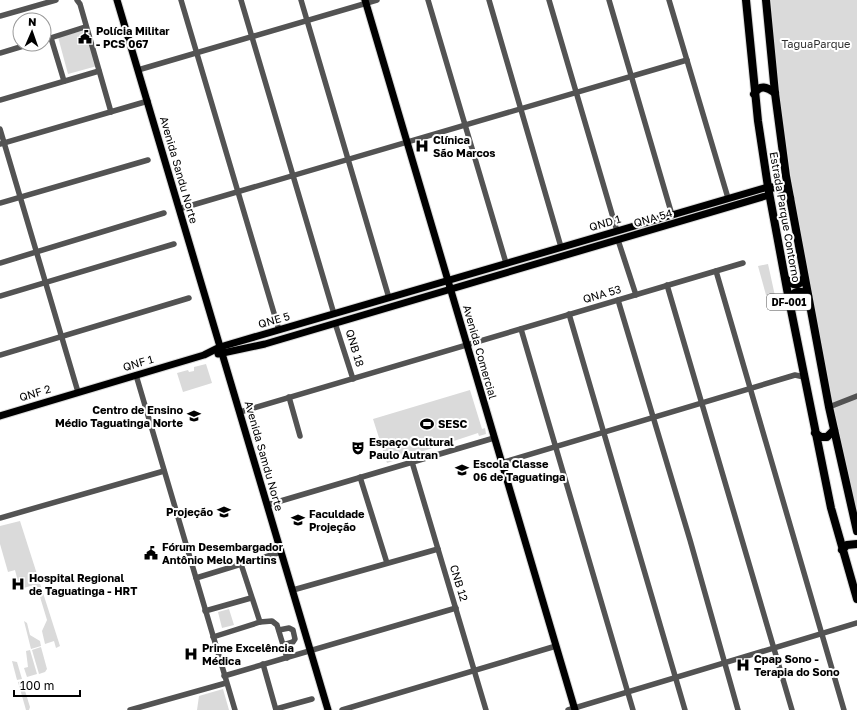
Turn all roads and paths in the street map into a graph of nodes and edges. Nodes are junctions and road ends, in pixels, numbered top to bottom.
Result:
1 (56, 0) edge
2 (77, 0) edge
3 (117, 0) edge
4 (181, 0) edge
5 (242, 0) edge
6 (301, 0) edge
7 (377, 0) edge
8 (428, 0) edge
9 (489, 0) edge
10 (549, 0) edge
11 (609, 0) edge
12 (669, 0) edge
13 (746, 0) edge
14 (766, 0) edge
15 (366, 2) edge
16 (0, 16) edge
17 (307, 20) junction
18 (85, 27) junction
19 (252, 36) junction
20 (52, 37) edge
21 (52, 44) edge
22 (12, 49) edge
23 (0, 53) edge
24 (197, 53) junction
25 (687, 60) junction
26 (138, 70) junction
27 (99, 71) junction
28 (631, 76) junction
29 (64, 81) junction
30 (576, 93) junction
31 (775, 93) junction
32 (754, 94) junction
33 (0, 100) edge
34 (148, 102) junction
35 (521, 109) junction
36 (111, 112) junction
37 (465, 126) junction
38 (0, 129) edge
39 (2, 143) edge
40 (407, 143) junction
41 (148, 160) dead end
42 (349, 160) junction
43 (294, 176) junction
44 (768, 191) junction
45 (238, 192) junction
46 (744, 194) junction
47 (20, 197) junction
48 (728, 198) junction
49 (790, 198) junction
50 (746, 202) junction
51 (0, 203) edge
52 (179, 209) junction
53 (164, 213) dead end
54 (672, 215) junction
55 (617, 231) junction
56 (594, 237) junction
57 (585, 240) junction
58 (618, 240) junction
59 (174, 244) dead end
60 (597, 246) junction
61 (561, 247) junction
62 (586, 249) junction
63 (37, 252) junction
64 (0, 263) edge
65 (506, 263) junction
66 (743, 263) dead end
67 (482, 270) junction
68 (716, 271) junction
69 (804, 278) junction
70 (786, 279) junction
71 (448, 280) junction
72 (484, 280) junction
73 (46, 283) junction
74 (667, 285) junction
75 (451, 290) junction
76 (636, 295) junction
77 (0, 296) edge
78 (808, 296) junction
79 (392, 297) junction
80 (189, 298) dead end
81 (618, 300) junction
82 (789, 300) junction
83 (397, 305) junction
84 (334, 314) junction
85 (569, 314) junction
86 (335, 323) junction
87 (521, 329) junction
88 (278, 330) junction
89 (262, 335) junction
90 (62, 336) junction
91 (249, 339) junction
92 (265, 344) junction
93 (466, 345) junction
94 (250, 348) junction
95 (221, 350) junction
96 (0, 355) edge
97 (802, 367) junction
98 (136, 375) junction
99 (795, 375) junction
100 (804, 377) junction
101 (353, 379) junction
102 (750, 389) junction
103 (78, 392) junction
104 (857, 396) edge
105 (290, 398) junction
106 (701, 403) junction
107 (829, 407) junction
108 (240, 412) junction
109 (0, 416) edge
110 (652, 417) junction
111 (834, 430) junction
112 (604, 432) junction
113 (815, 433) junction
114 (300, 436) dead end
115 (494, 438) junction
116 (556, 447) junction
117 (412, 462) junction
118 (501, 463) junction
119 (164, 471) junction
120 (360, 478) junction
121 (267, 505) junction
122 (0, 518) edge
123 (857, 531) edge
124 (857, 544) edge
125 (438, 549) junction
126 (842, 550) junction
127 (281, 552) junction
128 (387, 563) junction
129 (241, 564) junction
130 (196, 578) junction
131 (292, 590) junction
132 (251, 598) junction
133 (857, 599) edge
134 (456, 608) junction
135 (205, 611) junction
136 (260, 622) junction
137 (857, 624) edge
138 (278, 628) junction
139 (822, 634) junction
140 (213, 637) junction
141 (283, 646) junction
142 (556, 646) junction
143 (773, 648) junction
144 (310, 651) junction
145 (287, 658) junction
146 (724, 663) junction
147 (263, 664) junction
148 (474, 670) junction
149 (224, 676) junction
150 (676, 678) junction
151 (226, 683) junction
152 (627, 692) junction
153 (312, 699) dead end
154 (572, 709) edge
155 (130, 710) edge
156 (234, 710) edge
157 (276, 710) edge
158 (328, 710) edge
159 (342, 710) edge
160 (486, 710) edge
161 (633, 710) edge
162 (685, 710) edge
163 (738, 710) edge
164 (792, 710) edge
165 (844, 710) edge

1 - 16 street
2 - 18 street
3 - 26 main road, Avenida Sandu Norte
4 - 24 street
5 - 19 street
6 - 17 street
7 - 15 street
8 - 37 street
9 - 35 street
10 - 30 street
11 - 28 street
12 - 25 street
13 - 32 highway, Estrada Parque Contorno / DF-001
14 - 31 highway, Estrada Parque Contorno / DF-001
15 - 17 street
15 - 40 main road, Avenida Comercial
17 - 19 street
17 - 42 street
18 - 20 street
18 - 27 street
19 - 24 street
19 - 43 street
21 - 29 street
22 - 23 street
24 - 26 street
24 - 45 street
25 - 28 street
25 - 48 street
26 - 34 main road, Avenida Sandu Norte
27 - 29 street
27 - 36 street
28 - 30 street
28 - 54 street
29 - 33 street
30 - 35 street
30 - 55 street
31 - 32 highway
31 - 49 highway, Estrada Parque Contorno / DF-001
32 - 44 highway, Estrada Parque Contorno / DF-001
34 - 36 street
34 - 52 main road, Avenida Sandu Norte
35 - 37 street
35 - 61 street
36 - 39 street
37 - 40 street
37 - 65 street
38 - 39 street
39 - 47 street
40 - 42 street
40 - 71 main road, Avenida Comercial
41 - 47 street
42 - 43 street
42 - 79 street
43 - 45 street
43 - 84 street
44 - 46 main road, QND 1
44 - 49 highway
44 - 50 main road, QNA 54
44 - 70 highway, Estrada Parque Contorno / DF-001
45 - 52 street
45 - 88 street
46 - 48 main road, QND 1
46 - 50 main road
47 - 51 street
47 - 63 street
48 - 54 main road, QND 1
49 - 69 highway, Estrada Parque Contorno / DF-001
50 - 58 main road, QNA 54
52 - 95 main road, Avenida Sandu Norte
53 - 63 street
54 - 55 main road, QND 1
55 - 56 main road, QND 1
56 - 57 main road, QND 1
56 - 60 main road
57 - 61 main road, QND 1
57 - 62 main road
58 - 60 main road, QNA 54
58 - 76 street
59 - 73 street
60 - 62 main road, QNA 54
61 - 65 main road, QND 1
62 - 72 main road, QNA 54
63 - 64 street
63 - 73 street
65 - 67 main road, QND 1
66 - 68 street, QNA 53
67 - 71 main road, QND 1
67 - 72 main road
68 - 74 street, QNA 53
68 - 102 street
69 - 70 highway
69 - 78 highway, Estrada Parque Contorno / DF-001
70 - 82 highway, Estrada Parque Contorno / DF-001
71 - 75 main road, Avenida Comercial
71 - 79 main road, QND 1
72 - 75 main road, QNA 54
73 - 77 street
73 - 90 street
74 - 76 street, QNA 53
74 - 106 street
75 - 83 main road
75 - 93 main road, Avenida Comercial
76 - 81 street, QNA 53
78 - 82 highway
78 - 107 highway, Estrada Parque Contorno / DF-001
79 - 83 main road
79 - 84 main road, QNE 5
80 - 90 street
81 - 85 street, QNA 53
81 - 110 street
82 - 97 highway, Estrada Parque Contorno / DF-001
83 - 86 main road
84 - 88 main road, QNE 5
85 - 87 street, QNA 53
85 - 112 street
86 - 92 main road
86 - 101 street, QNB 18
87 - 93 street, QNA 53
87 - 116 street
88 - 89 main road, QNE 5
89 - 91 main road, QNE 5
89 - 92 main road
90 - 96 street
90 - 103 street
91 - 94 main road
91 - 95 main road, QNE 5
92 - 94 main road
93 - 101 street, QNA 53
93 - 115 main road, Avenida Comercial
94 - 95 main road
95 - 98 main road, QNF 1
95 - 108 main road, Avenida Samdu Norte
97 - 99 street
97 - 100 highway, Estrada Parque Contorno / DF-001
98 - 103 main road, QNF 1
98 - 119 street
99 - 100 street
99 - 102 street
100 - 113 highway, Estrada Parque Contorno / DF-001
101 - 105 street, QNA 53
102 - 106 street
102 - 139 street
103 - 109 main road, QNF 2
104 - 107 street
105 - 108 street, QNA 53
105 - 114 street
106 - 110 street
106 - 143 street
107 - 111 highway, Estrada Parque Contorno / DF-001
108 - 121 main road, Avenida Samdu Norte
110 - 112 street
110 - 146 street
111 - 113 highway
111 - 123 highway, Estrada Parque Contorno / DF-001
112 - 116 street
112 - 150 street
113 - 126 highway, Estrada Parque Contorno / DF-001
115 - 117 street
115 - 118 main road, Avenida Comercial
116 - 118 street
116 - 152 street
117 - 120 street
117 - 125 street, CNB 12
118 - 142 main road, Avenida Comercial
119 - 122 street
119 - 130 street
120 - 121 street
120 - 128 street
121 - 127 main road, Avenida Samdu Norte
124 - 126 highway
125 - 128 street
125 - 134 street, CNB 12
126 - 133 highway, Estrada Parque Contorno / DF-001
127 - 129 street
127 - 131 main road, Avenida Samdu Norte
128 - 131 street
129 - 130 street
129 - 132 street
130 - 135 street
131 - 144 main road, Avenida Samdu Norte
132 - 135 street
132 - 136 street
134 - 144 street
134 - 148 street, CNB 12
135 - 140 street
136 - 138 street
136 - 140 street
137 - 139 street
138 - 141 street
138 - 141 street
139 - 143 street
139 - 165 street
140 - 149 street
141 - 145 street
142 - 148 street
142 - 154 main road, Avenida Comercial
143 - 146 street
143 - 164 street
144 - 145 street
144 - 158 main road, Avenida Samdu Norte
145 - 147 street
146 - 150 street
146 - 163 street
147 - 149 street
147 - 157 street
148 - 159 street
148 - 160 street, CNB 12
149 - 151 street
150 - 152 street
150 - 162 street
151 - 155 street
151 - 156 street
152 - 154 street
152 - 161 street
153 - 157 street

